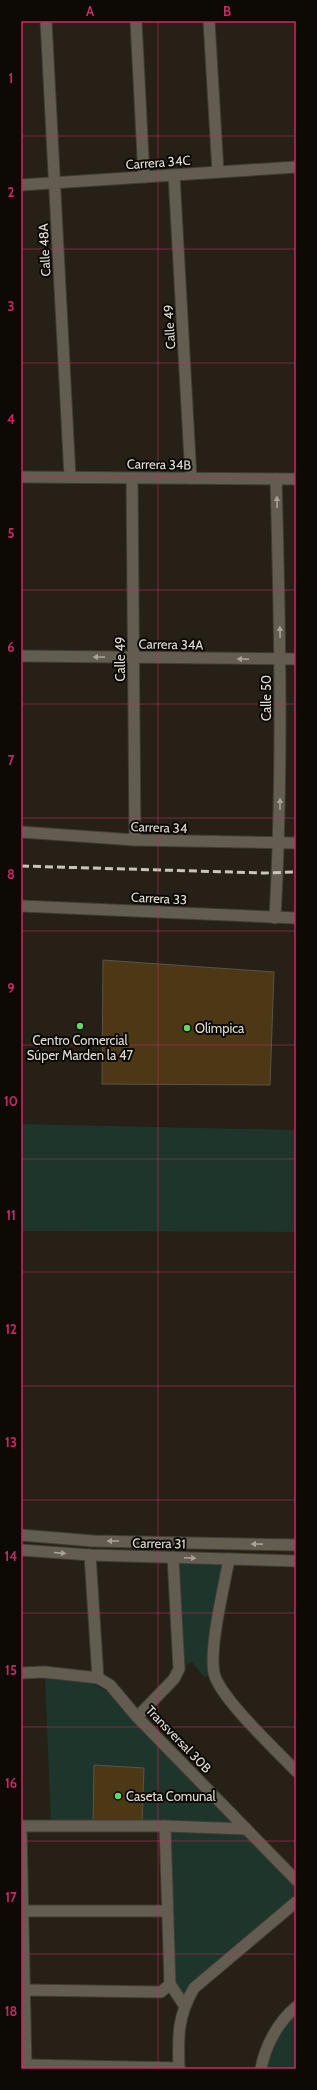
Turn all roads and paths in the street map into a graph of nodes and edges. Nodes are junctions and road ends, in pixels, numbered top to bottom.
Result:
1 (46, 21) edge
2 (136, 21) edge
3 (209, 21) edge
4 (296, 167) edge
5 (218, 172) junction
6 (174, 175) junction
7 (144, 177) junction
8 (54, 183) junction
9 (21, 185) edge
10 (21, 477) edge
11 (70, 477) junction
12 (132, 478) junction
13 (191, 478) junction
14 (276, 479) junction
15 (296, 479) edge
16 (21, 656) edge
17 (134, 658) junction
18 (280, 659) junction
19 (296, 659) edge
20 (21, 832) edge
21 (135, 840) junction
22 (280, 843) junction
23 (296, 843) edge
24 (21, 906) edge
25 (275, 918) junction
26 (296, 918) edge
27 (21, 1535) edge
28 (296, 1545) edge
29 (21, 1550) edge
30 (90, 1555) junction
31 (173, 1558) junction
32 (229, 1559) junction
33 (296, 1561) edge
34 (21, 1673) edge
35 (98, 1678) junction
36 (137, 1717) junction
37 (296, 1771) edge
38 (21, 1826) edge
39 (165, 1826) junction
40 (246, 1829) junction
41 (296, 1880) edge
42 (296, 1902) edge
43 (23, 1911) junction
44 (166, 1911) junction
45 (22, 1960) edge
46 (170, 1984) junction
47 (24, 1990) junction
48 (184, 2005) junction
49 (296, 2007) edge
50 (26, 2067) edge
51 (178, 2069) edge
52 (261, 2069) edge

1 - 8 street, Calle 48A
2 - 7 street
3 - 5 street
4 - 5 street, Carrera 34C
5 - 6 street, Carrera 34C
6 - 7 street, Carrera 34C
6 - 13 street, Calle 49
7 - 8 street, Carrera 34C
8 - 9 street, Carrera 34C
8 - 11 street, Calle 48A
10 - 11 street, Carrera 34B
11 - 12 street, Carrera 34B
12 - 13 street, Carrera 34B
12 - 17 street, Calle 49
13 - 14 street, Carrera 34B
14 - 15 street, Carrera 34B
18 -> 14 street, Calle 50
17 -> 16 street, Carrera 34A
18 -> 17 street, Carrera 34A
17 - 21 street, Calle 49
18 - 19 street, Carrera 34A
22 -> 18 street, Calle 50
20 - 21 street, Carrera 34
21 - 22 street, Carrera 34
22 - 23 street, Carrera 34
22 - 25 street, Calle 50
24 - 25 street, Carrera 33
25 - 26 street, Carrera 33
28 -> 27 street, Carrera 31
29 -> 30 street, Carrera 31
30 - 31 street, Carrera 31
30 - 35 street
31 -> 32 street, Carrera 31
31 - 36 street
32 - 33 street, Carrera 31
32 - 37 street
34 - 35 street
35 - 36 street, Transversal 30B
36 - 40 street, Transversal 30B
38 - 39 street
38 - 43 street
39 - 40 street
39 - 44 street
40 - 41 street, Transversal 30B
42 - 48 street
43 - 44 street
43 - 45 street
44 - 46 street
45 - 47 street
46 - 47 street
46 - 48 street
47 - 50 street
48 - 51 street
49 - 52 street
50 - 51 street

